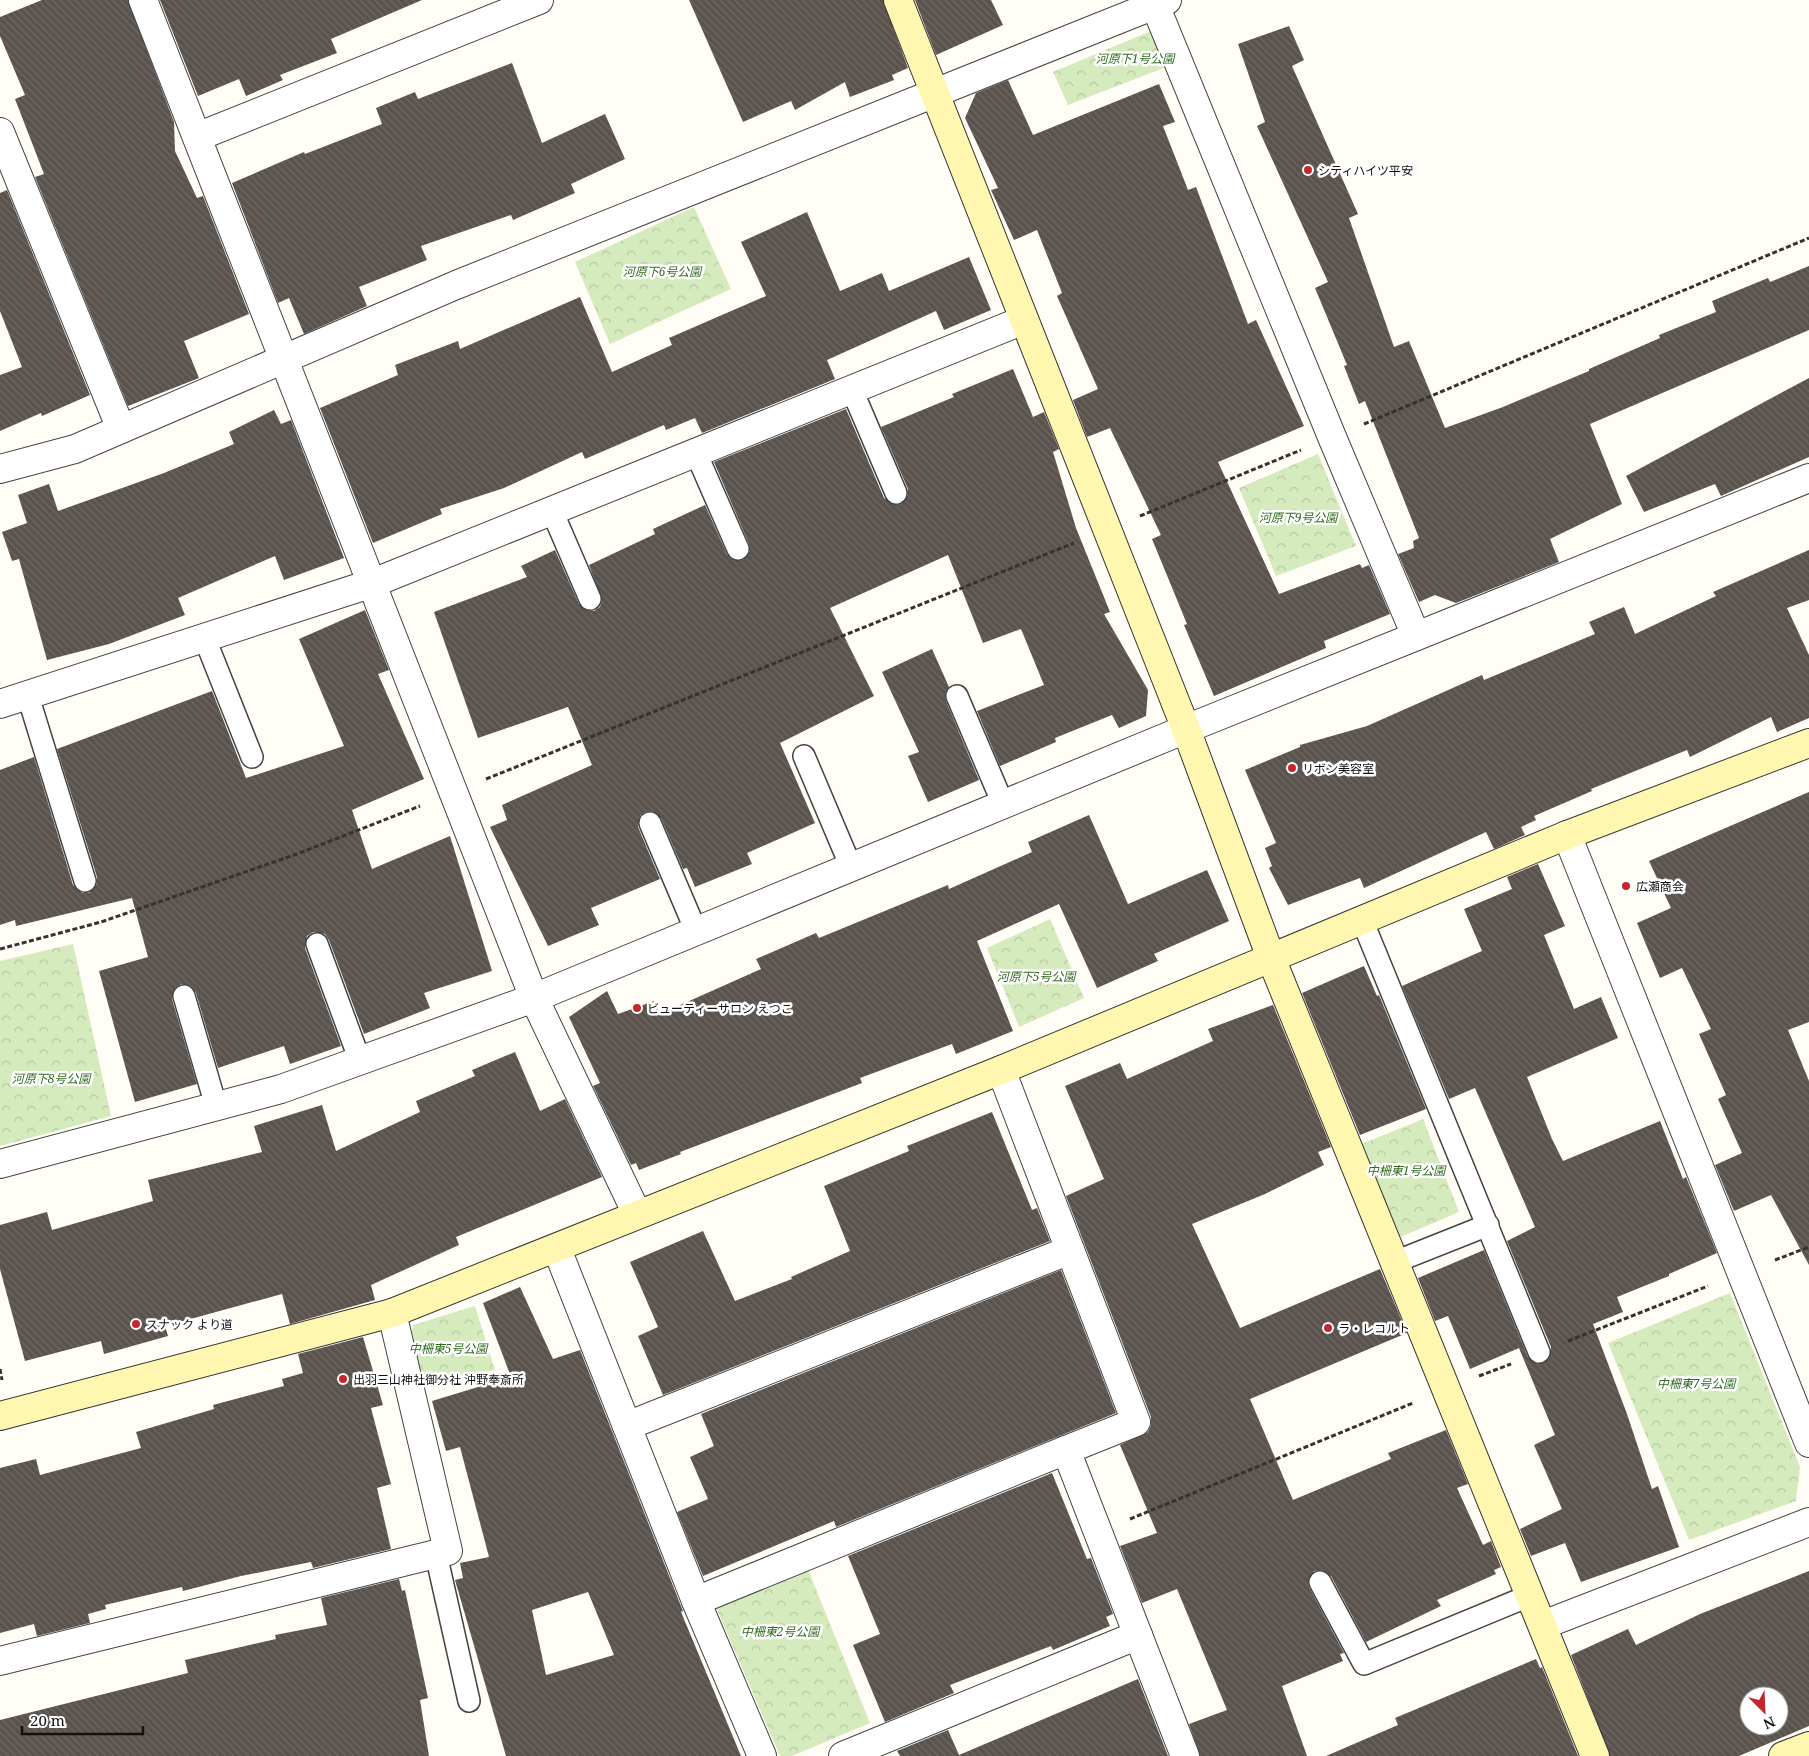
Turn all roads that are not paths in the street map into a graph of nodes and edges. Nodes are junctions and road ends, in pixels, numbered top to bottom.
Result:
1 (143, 0) edge
2 (538, 0) edge
3 (898, 0) edge
4 (1161, 2) edge
5 (935, 94) junction
6 (0, 132) edge
7 (197, 136) junction
8 (1024, 320) junction
9 (286, 360) junction
10 (852, 390) junction
11 (121, 429) junction
12 (696, 453) junction
13 (0, 469) edge
14 (1809, 478) edge
15 (896, 493) dead end
16 (552, 511) junction
17 (738, 549) dead end
18 (373, 583) junction
19 (590, 600) dead end
20 (1416, 636) junction
21 (205, 639) junction
22 (28, 696) junction
23 (957, 696) dead end
24 (0, 704) edge
25 (1186, 729) junction
26 (1809, 743) edge
27 (804, 756) dead end
28 (252, 757) dead end
29 (1003, 804) junction
30 (650, 824) dead end
31 (1567, 835) junction
32 (851, 867) junction
33 (85, 881) dead end
34 (1362, 920) junction
35 (696, 931) junction
36 (317, 944) dead end
37 (1271, 958) junction
38 (184, 996) dead end
39 (534, 998) junction
40 (360, 1061) junction
41 (1001, 1070) junction
42 (216, 1106) junction
43 (0, 1164) edge
44 (637, 1214) junction
45 (1488, 1225) junction
46 (557, 1249) junction
47 (1070, 1250) junction
48 (1395, 1262) junction
49 (392, 1313) junction
50 (1540, 1352) dead end
51 (0, 1416) edge
52 (627, 1426) junction
53 (1809, 1443) edge
54 (1066, 1450) junction
55 (1809, 1522) edge
56 (436, 1554) junction
57 (1320, 1582) dead end
58 (1531, 1596) junction
59 (696, 1601) junction
60 (1543, 1625) junction
61 (1138, 1635) junction
62 (0, 1661) edge
63 (469, 1701) dead end
64 (1809, 1746) edge
65 (762, 1756) edge
66 (843, 1756) edge
67 (1185, 1756) edge
68 (1594, 1756) edge
69 (1783, 1756) edge

1 - 7 street
2 - 7 street
3 - 5 street
4 - 5 street
4 - 20 street
5 - 8 street
5 - 9 street
6 - 11 street
7 - 9 street
8 - 10 street
8 - 25 street
9 - 11 street
9 - 18 street
10 - 12 street
10 - 15 lane
11 - 13 street
12 - 16 street
12 - 17 lane
14 - 20 street
16 - 18 street
16 - 19 lane
18 - 21 street
18 - 39 street
20 - 25 street
21 - 22 street
21 - 28 lane
22 - 24 street
22 - 33 lane
23 - 29 lane
25 - 29 street
25 - 37 street
26 - 31 street
27 - 32 lane
29 - 32 street
30 - 35 lane
31 - 34 street
31 - 53 street
32 - 35 street
34 - 37 street
34 - 45 lane
35 - 39 street
36 - 40 lane
37 - 41 street
37 - 48 street
38 - 42 lane
39 - 40 street
39 - 44 street
40 - 42 street
41 - 44 street
41 - 47 street
42 - 43 street
44 - 46 street
45 - 48 lane
45 - 50 lane
46 - 49 street
46 - 52 street
47 - 52 street
47 - 54 street
48 - 58 street
49 - 51 street
49 - 56 street
52 - 59 street
54 - 59 street
54 - 61 street
55 - 60 street
56 - 62 street
56 - 63 lane
57 - 58 lane
58 - 60 street
59 - 65 street
60 - 68 street
61 - 66 street
61 - 67 street
64 - 69 street

